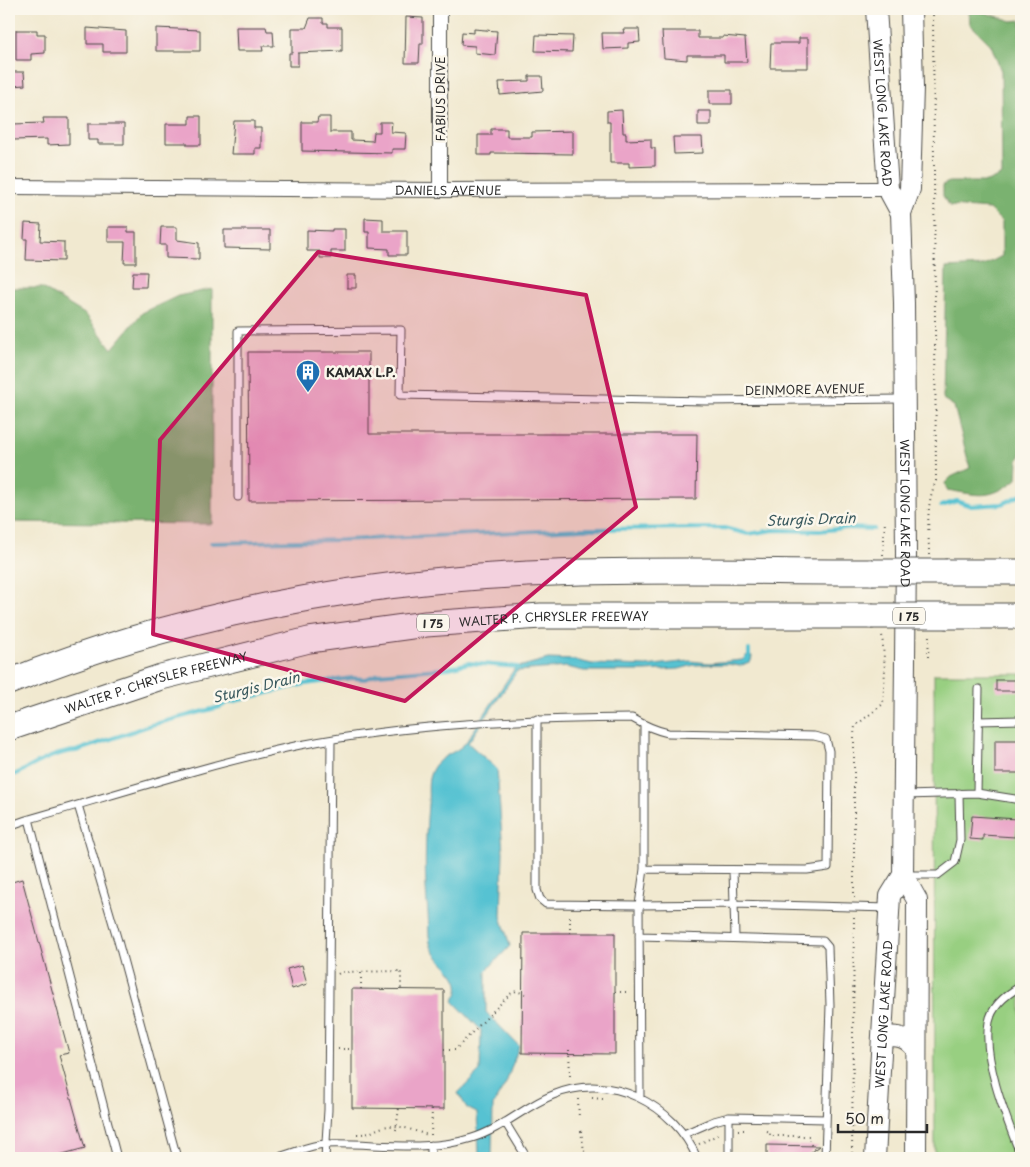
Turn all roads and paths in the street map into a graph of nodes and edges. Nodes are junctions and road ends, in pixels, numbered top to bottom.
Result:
1 (440, 9) edge
2 (876, 9) edge
3 (900, 9) edge
4 (911, 9) edge
5 (933, 9) edge
6 (912, 61) junction
7 (913, 87) junction
8 (881, 91) junction
9 (9, 187) edge
10 (888, 189) junction
11 (440, 190) junction
12 (901, 213) junction
13 (905, 399) junction
14 (238, 496) dead end
15 (885, 521) dead end
16 (928, 521) dead end
17 (877, 564) junction
18 (1021, 572) edge
19 (1021, 616) edge
20 (876, 625) junction
21 (70, 658) junction
22 (9, 664) edge
23 (9, 682) edge
24 (979, 689) dead end
25 (537, 719) junction
26 (1021, 720) edge
27 (978, 721) junction
28 (644, 725) junction
29 (9, 728) edge
30 (331, 741) junction
31 (959, 793) junction
32 (977, 793) junction
33 (905, 795) junction
34 (1021, 800) edge
35 (78, 805) junction
36 (29, 819) junction
37 (9, 826) edge
38 (644, 869) junction
39 (733, 870) junction
40 (904, 875) junction
41 (735, 904) junction
42 (639, 905) junction
43 (854, 906) junction
44 (889, 908) junction
45 (570, 910) dead end
46 (570, 933) dead end
47 (639, 936) junction
48 (735, 937) junction
49 (361, 972) junction
50 (333, 979) dead end
51 (1021, 986) edge
52 (361, 989) dead end
53 (401, 989) dead end
54 (615, 992) dead end
55 (632, 992) dead end
56 (526, 994) dead end
57 (882, 1038) junction
58 (352, 1049) dead end
59 (916, 1049) junction
60 (333, 1050) dead end
61 (444, 1050) dead end
62 (569, 1050) dead end
63 (570, 1076) dead end
64 (640, 1097) junction
65 (582, 1098) dead end
66 (587, 1098) dead end
67 (608, 1099) dead end
68 (399, 1108) dead end
69 (432, 1109) dead end
70 (728, 1117) junction
71 (579, 1118) dead end
72 (826, 1119) junction
73 (502, 1124) junction
74 (397, 1129) junction
75 (581, 1130) dead end
76 (767, 1131) dead end
77 (721, 1133) dead end
78 (356, 1134) dead end
79 (684, 1134) junction
80 (436, 1135) dead end
81 (431, 1136) junction
82 (324, 1144) junction
83 (699, 1144) dead end
84 (431, 1145) junction
85 (843, 1155) dead end
86 (852, 1155) junction
87 (822, 1156) edge
88 (1021, 1156) edge
89 (585, 1157) dead end
90 (117, 1158) edge
91 (177, 1158) edge
92 (273, 1158) edge
93 (325, 1158) edge
94 (431, 1158) edge
95 (527, 1158) edge
96 (697, 1158) edge
97 (729, 1158) edge
98 (852, 1158) edge
99 (875, 1158) edge
100 (916, 1158) edge

1 - 11 street, FABIUS DRIVE
2 - 8 main road, WEST LONG LAKE ROAD
3 - 6 main road
4 - 6 main road, WEST LONG LAKE ROAD
5 - 16 path
6 - 7 main road, WEST LONG LAKE ROAD
7 - 8 main road
7 - 12 main road, WEST LONG LAKE ROAD
8 - 10 main road, WEST LONG LAKE ROAD
9 - 11 street, DANIELS AVENUE
10 - 11 street, DANIELS AVENUE
10 - 12 main road, WEST LONG LAKE ROAD
12 - 13 main road, WEST LONG LAKE ROAD
13 - 14 lane, DEINMORE AVENUE
13 - 33 main road, WEST LONG LAKE ROAD
15 - 17 path
17 - 18 highway, bridge
17 - 21 highway
19 - 20 highway, WALTER P. CHRYSLER FREEWAY / I 75, bridge
20 - 29 highway, WALTER P. CHRYSLER FREEWAY / I 75
20 - 43 path
21 - 22 highway
21 - 23 highway
24 - 27 lane
25 - 28 lane
25 - 30 lane
25 - 42 lane
26 - 27 lane
27 - 32 lane
28 - 38 lane
28 - 39 lane
30 - 35 lane
30 - 82 lane
31 - 32 lane
31 - 33 lane
31 - 40 lane
32 - 34 lane
33 - 40 main road, WEST LONG LAKE ROAD
35 - 36 lane
35 - 91 lane
36 - 37 lane
36 - 90 lane
38 - 39 lane
38 - 42 lane
39 - 41 lane
40 - 44 main road, WEST LONG LAKE ROAD
40 - 59 main road, WEST LONG LAKE ROAD
41 - 42 lane
41 - 43 lane
41 - 48 lane
42 - 47 lane
43 - 44 lane
43 - 86 path
44 - 57 main road, WEST LONG LAKE ROAD
45 - 46 path
47 - 48 lane
47 - 64 lane
48 - 72 lane
49 - 50 path
49 - 52 path
49 - 53 path
51 - 88 lane
54 - 55 path
56 - 61 path
57 - 59 main road
57 - 99 main road, WEST LONG LAKE ROAD
58 - 60 path
59 - 100 main road, WEST LONG LAKE ROAD
62 - 63 path
64 - 73 lane
64 - 79 lane
65 - 71 path
66 - 67 path
68 - 74 path
69 - 81 path
70 - 72 lane
70 - 79 lane
70 - 97 lane
72 - 87 lane
73 - 84 lane
73 - 95 lane
74 - 78 path
74 - 81 path
75 - 89 path
76 - 87 path
77 - 83 path
79 - 96 lane
80 - 81 path
82 - 84 lane
82 - 92 lane
82 - 93 lane
84 - 94 lane
85 - 86 path
86 - 98 path

